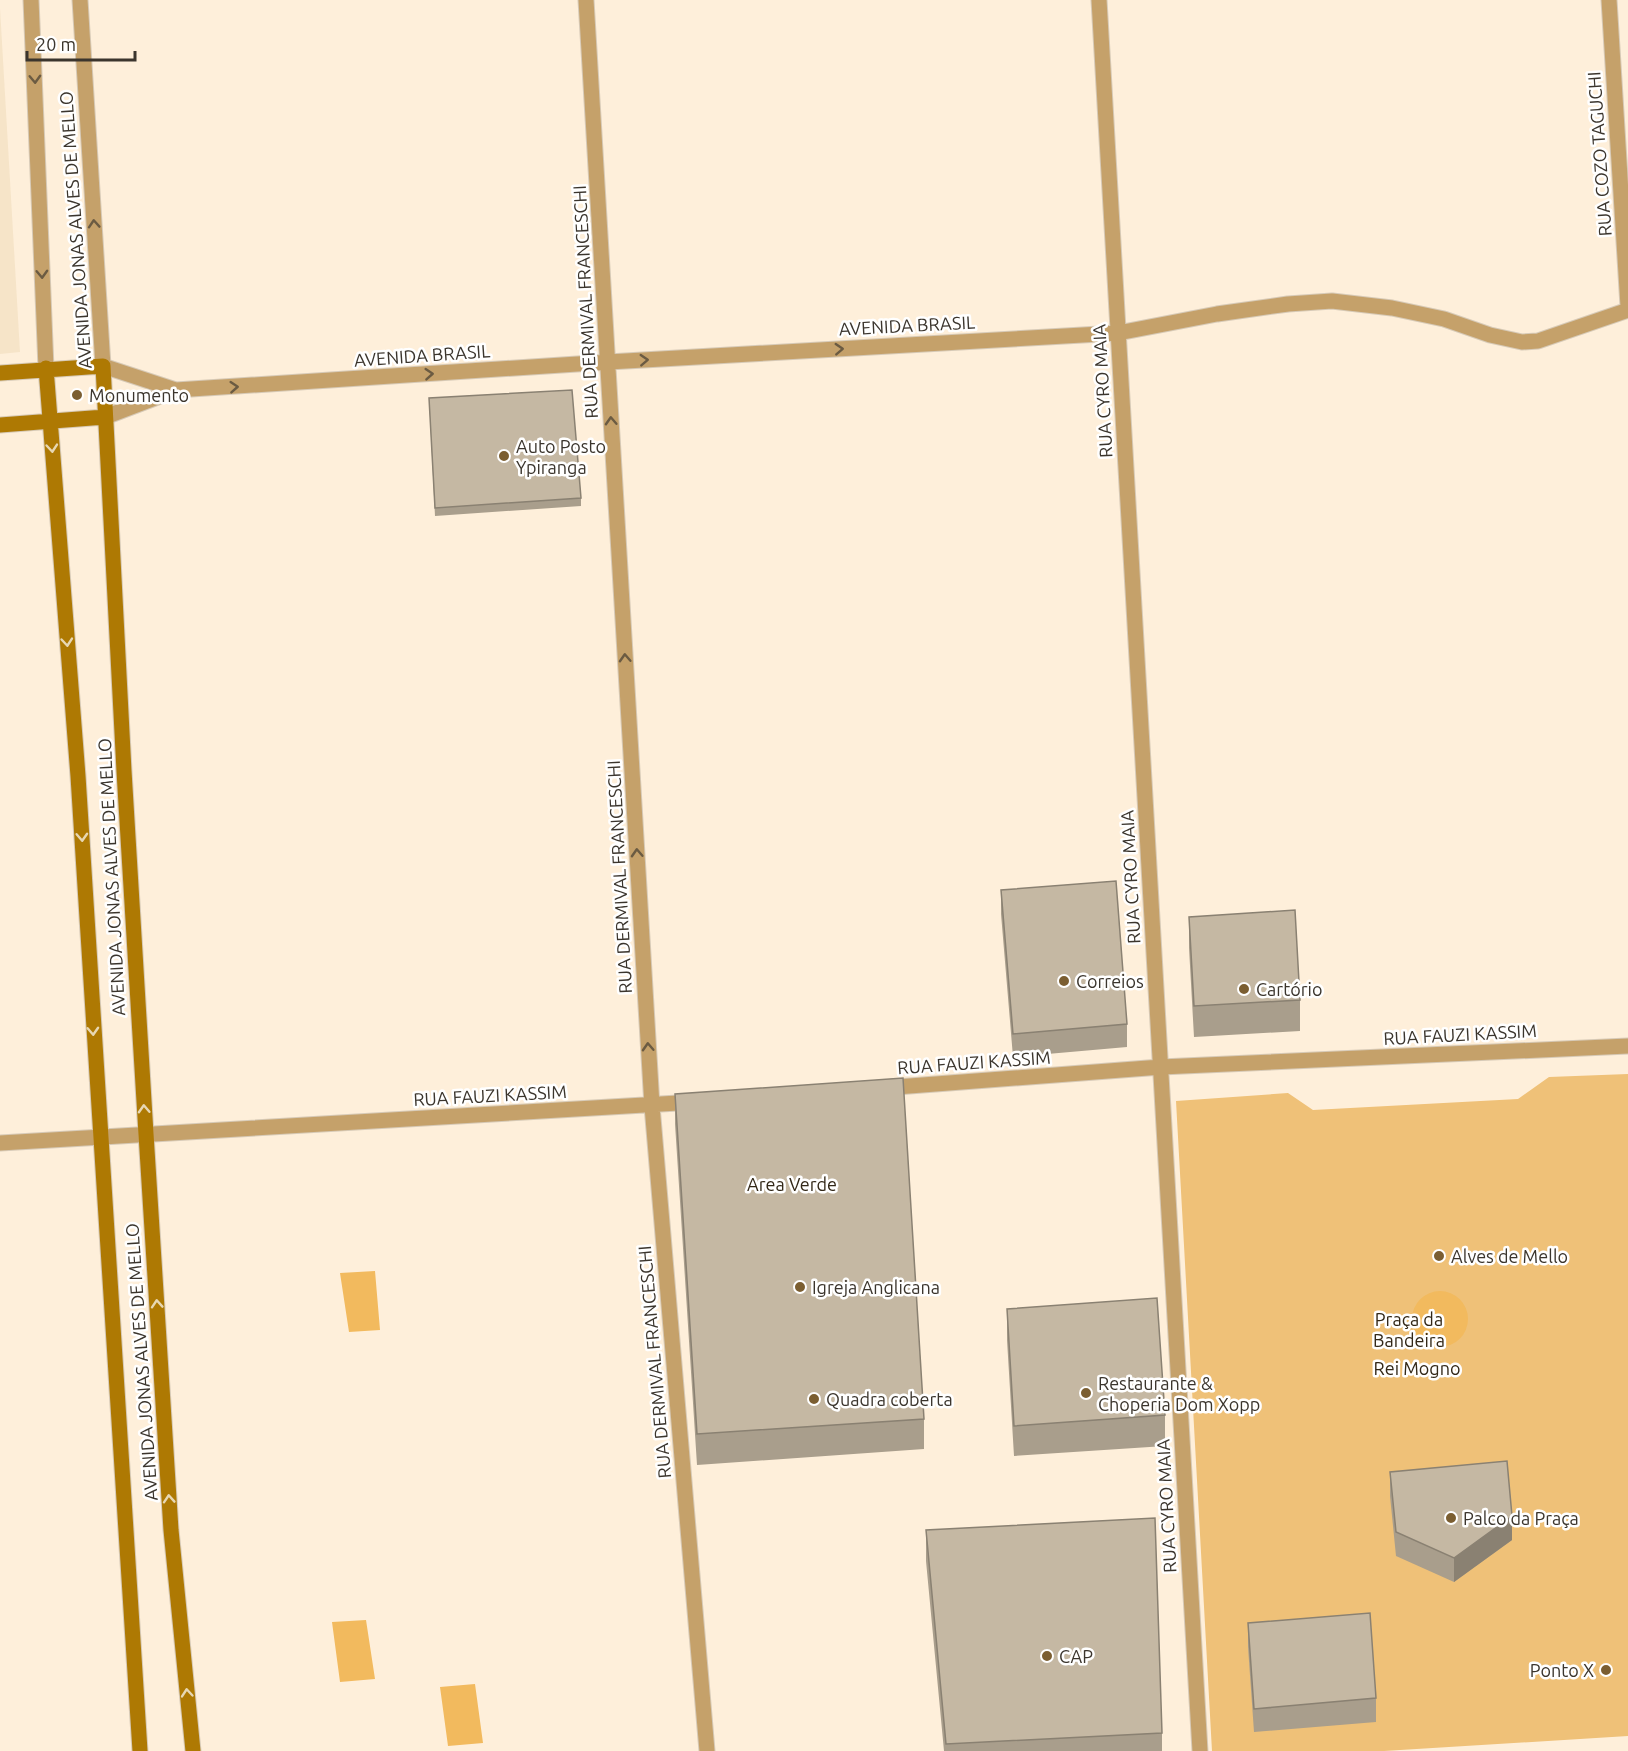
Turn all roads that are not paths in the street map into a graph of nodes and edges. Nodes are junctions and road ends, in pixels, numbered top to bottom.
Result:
1 (31, 0) edge
2 (80, 0) edge
3 (586, 0) edge
4 (1099, 0) edge
5 (1609, 0) edge
6 (1628, 308) edge
7 (1118, 333) junction
8 (608, 362) junction
9 (103, 366) junction
10 (46, 368) junction
11 (0, 372) edge
12 (176, 390) junction
13 (105, 417) junction
14 (50, 421) junction
15 (0, 425) edge
16 (1628, 1046) edge
17 (1161, 1067) junction
18 (865, 1090) edge
19 (711, 1101) edge
20 (652, 1106) junction
21 (146, 1134) junction
22 (100, 1136) junction
23 (0, 1143) edge
24 (140, 1751) edge
25 (193, 1751) edge
26 (707, 1751) edge
27 (1200, 1751) edge

1 -> 10 street, AVENIDA JONAS ALVES DE MELLO
9 -> 2 street, AVENIDA JONAS ALVES DE MELLO
3 - 8 street, RUA DERMIVAL FRANCESCHI
4 - 7 street, RUA CYRO MAIA
5 - 6 street, RUA COZO TAGUCHI
6 - 7 street, AVENIDA BRASIL
8 -> 7 street, AVENIDA BRASIL
7 - 17 street, RUA CYRO MAIA
12 -> 8 street, AVENIDA BRASIL
20 -> 8 street, RUA DERMIVAL FRANCESCHI
9 - 10 main road, AVENIDA BRASIL
9 - 12 street, AVENIDA BRASIL
9 - 13 main road, AVENIDA JONAS ALVES DE MELLO
10 - 11 main road, AVENIDA BRASIL
10 - 14 main road, AVENIDA JONAS ALVES DE MELLO
12 - 13 street, AVENIDA BRASIL
13 - 14 main road, AVENIDA BRASIL
21 -> 13 main road, AVENIDA JONAS ALVES DE MELLO
14 - 15 main road, AVENIDA BRASIL
14 -> 22 main road, AVENIDA JONAS ALVES DE MELLO
16 - 17 street, RUA FAUZI KASSIM
17 - 18 street, RUA FAUZI KASSIM
17 - 27 street, RUA CYRO MAIA
19 - 20 street, RUA FAUZI KASSIM
20 - 21 street, RUA FAUZI KASSIM
20 - 26 street, RUA DERMIVAL FRANCESCHI
21 - 22 street, RUA FAUZI KASSIM
25 -> 21 main road, AVENIDA JONAS ALVES DE MELLO
22 - 23 street, RUA FAUZI KASSIM
22 - 24 main road, AVENIDA JONAS ALVES DE MELLO

